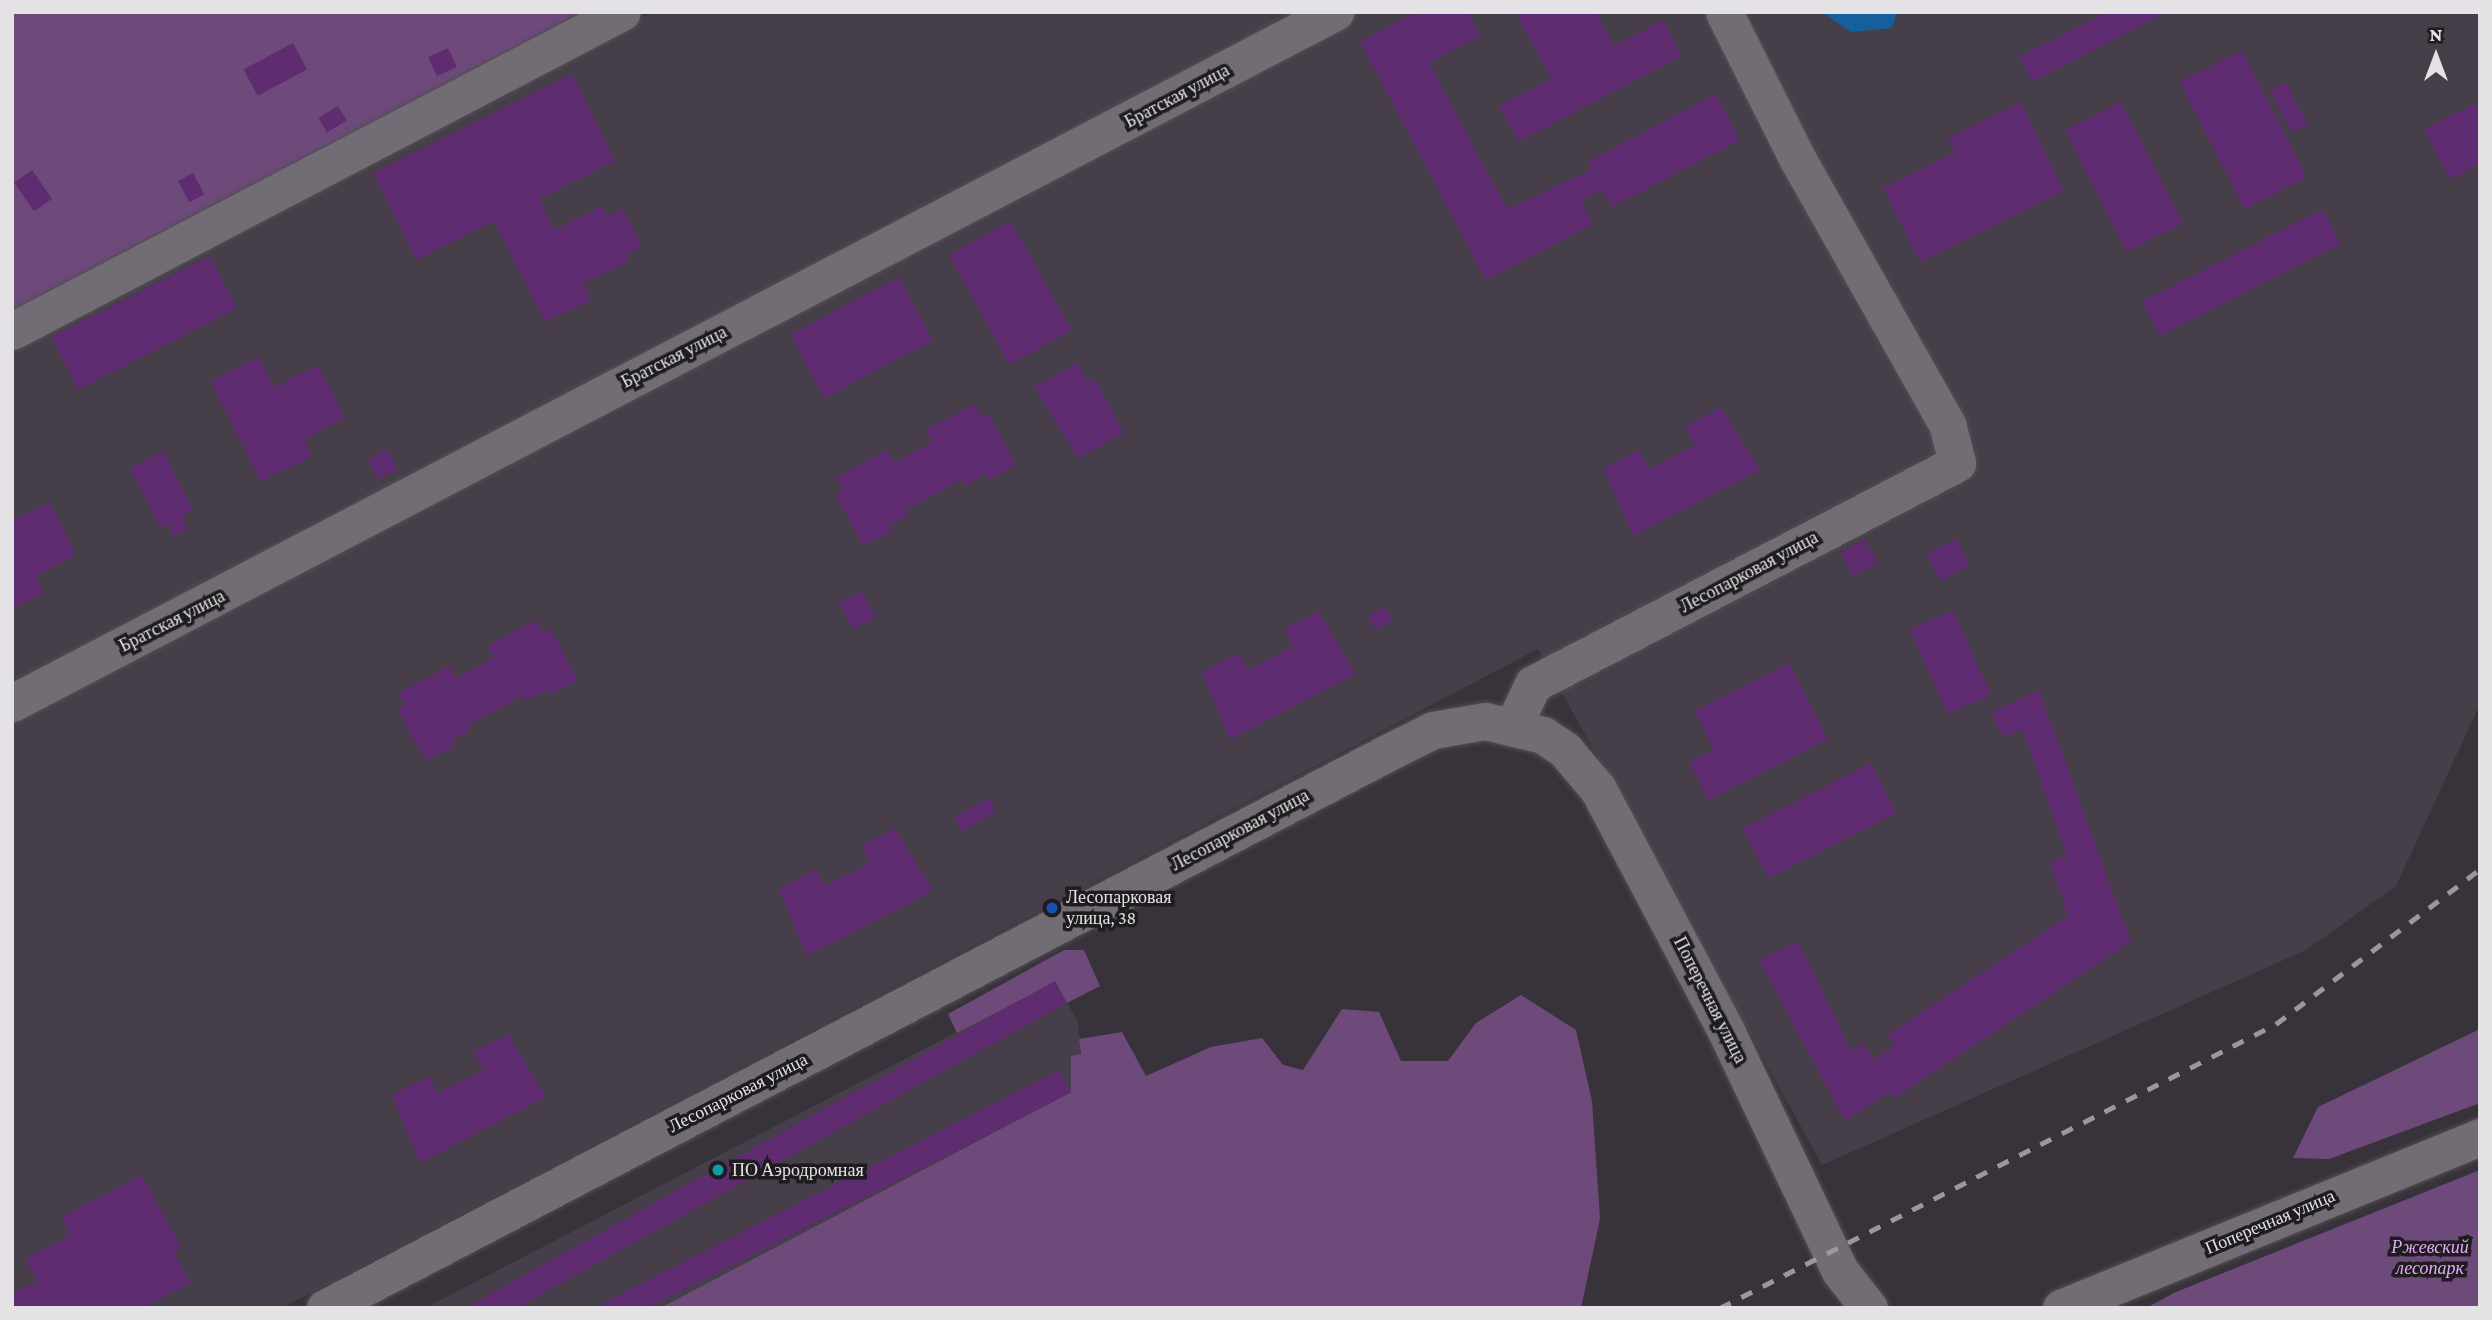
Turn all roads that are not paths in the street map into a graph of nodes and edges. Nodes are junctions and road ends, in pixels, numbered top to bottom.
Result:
1 (622, 12) edge
2 (1335, 12) edge
3 (1724, 12) edge
4 (12, 331) edge
5 (12, 703) edge
6 (1514, 724) junction
7 (2480, 1138) edge
8 (325, 1308) edge
9 (1869, 1308) edge
10 (2061, 1308) edge

1 - 4 street
2 - 5 street, Братская улица
3 - 6 street, Лесопарковая улица
6 - 8 street, Лесопарковая улица
6 - 9 street, Поперечная улица
7 - 10 street, Поперечная улица

